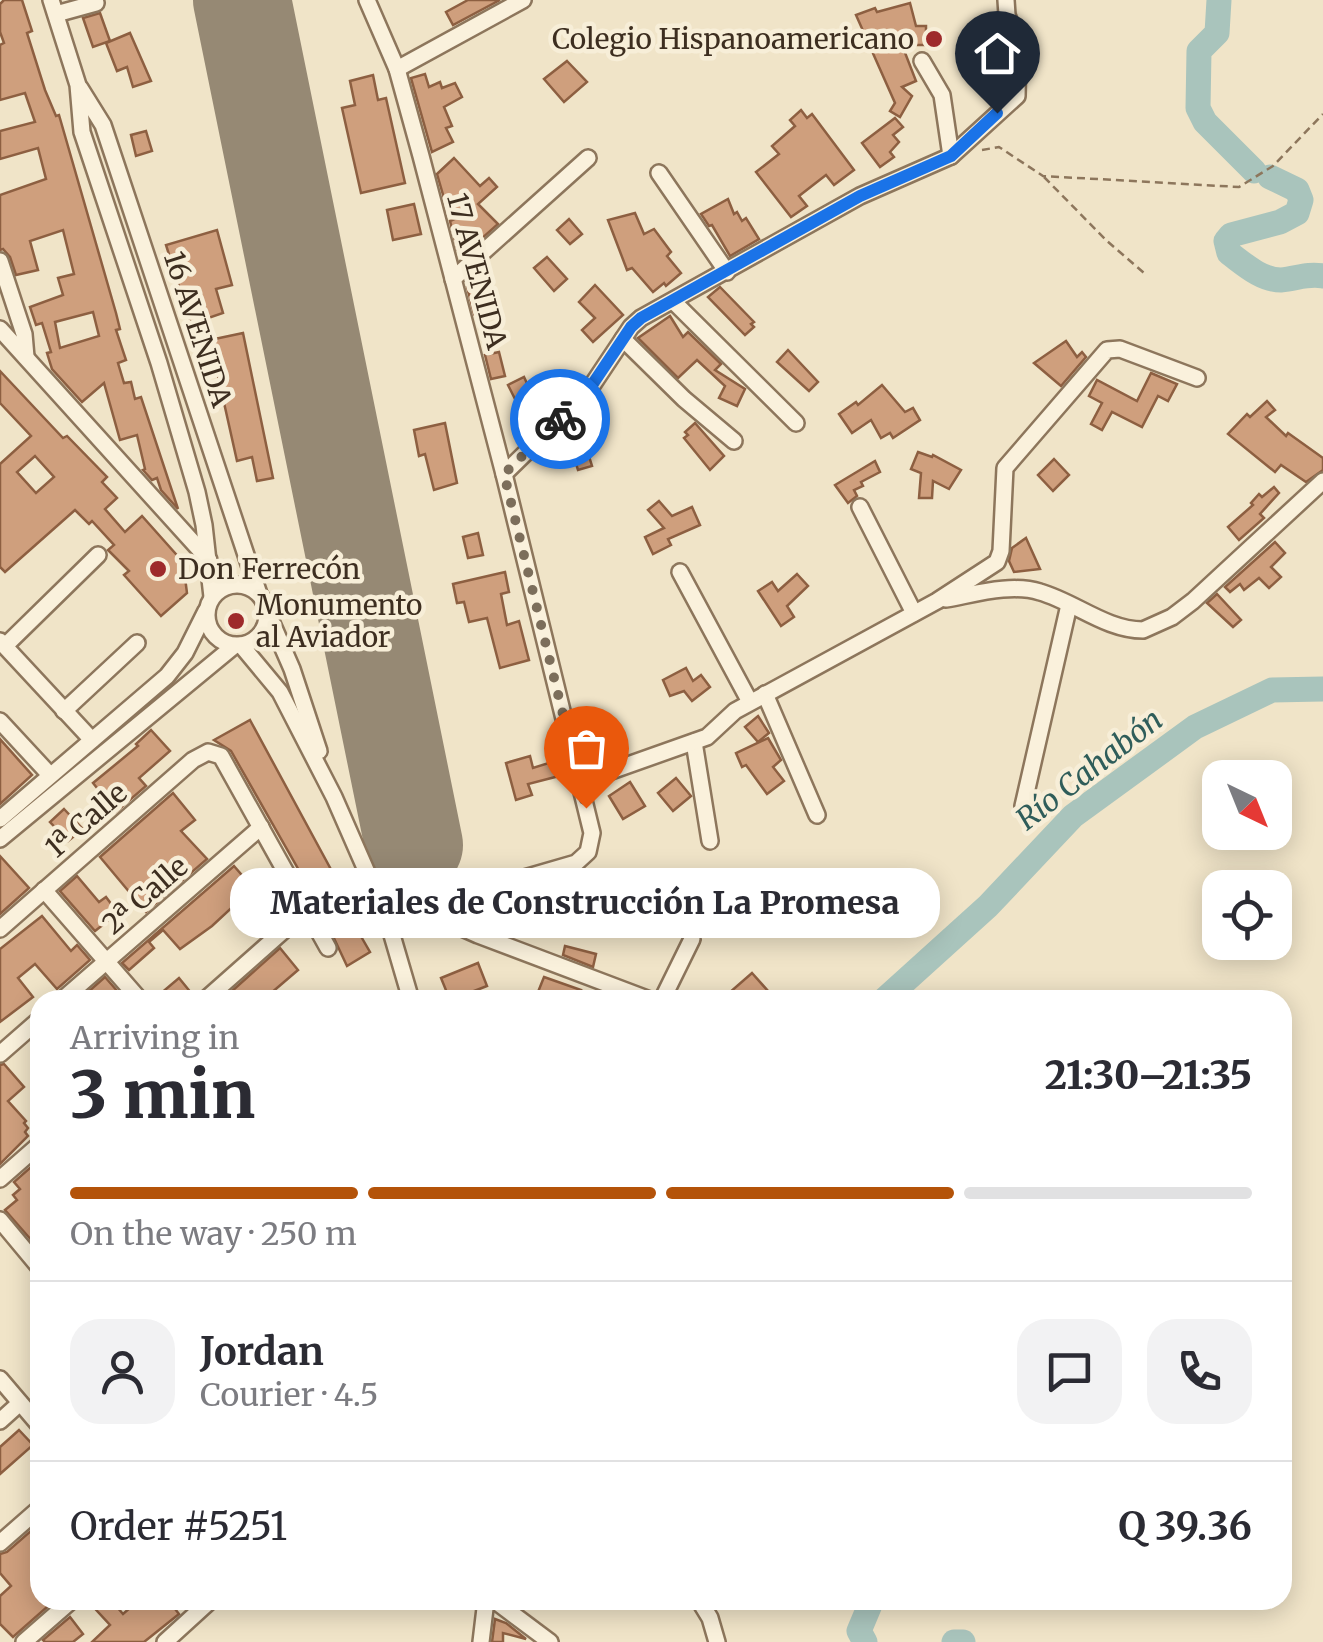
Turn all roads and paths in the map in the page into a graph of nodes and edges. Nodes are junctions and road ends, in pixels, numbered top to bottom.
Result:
1 (367, 0) edge
2 (523, 0) edge
3 (1006, 0) edge
4 (96, 3) dead end
5 (504, 5) edge
6 (53, 7) edge
7 (922, 61) dead end
8 (396, 69) junction
9 (78, 85) junction
10 (1323, 114) edge
11 (951, 156) junction
12 (588, 158) dead end
13 (660, 173) dead end
14 (1043, 176) junction
15 (0, 261) edge
16 (726, 272) junction
17 (1144, 273) dead end
18 (453, 280) junction
19 (674, 300) junction
20 (172, 328) junction
21 (0, 330) edge
22 (150, 337) junction
23 (622, 339) junction
24 (26, 357) junction
25 (1197, 378) dead end
26 (796, 423) dead end
27 (734, 441) dead end
28 (504, 474) junction
29 (1323, 481) edge
30 (860, 507) dead end
31 (98, 556) dead end
32 (209, 560) junction
33 (680, 572) dead end
34 (260, 594) junction
35 (936, 601) junction
36 (209, 604) junction
37 (1068, 606) junction
38 (914, 613) junction
39 (268, 614) junction
40 (2, 643) edge
41 (137, 643) dead end
42 (238, 645) junction
43 (758, 698) junction
44 (64, 711) junction
45 (0, 720) edge
46 (92, 740) junction
47 (694, 742) junction
48 (50, 775) junction
49 (580, 782) junction
50 (334, 798) junction
51 (1023, 806) dead end
52 (817, 815) dead end
53 (0, 819) edge
54 (261, 827) junction
55 (0, 839) edge
56 (710, 841) dead end
57 (44, 890) junction
58 (415, 907) junction
59 (308, 909) junction
60 (386, 918) junction
61 (0, 929) edge
62 (692, 939) dead end
63 (328, 948) dead end
64 (106, 961) junction
65 (73, 990) edge
66 (131, 990) edge
67 (216, 990) edge
68 (408, 990) edge
69 (604, 990) edge
70 (667, 990) edge
71 (30, 1028) edge
72 (0, 1054) edge
73 (30, 1152) edge
74 (0, 1178) edge
75 (0, 1220) edge
76 (30, 1255) edge
77 (0, 1379) edge
78 (20, 1403) junction
79 (30, 1414) edge
80 (0, 1421) edge
81 (30, 1517) edge
82 (0, 1543) edge
83 (61, 1610) edge
84 (194, 1610) edge
85 (485, 1610) edge
86 (507, 1610) edge
87 (705, 1610) edge
88 (24, 1642) edge
89 (165, 1642) edge
90 (481, 1642) edge
91 (550, 1642) edge
92 (717, 1642) edge

1 - 8 street, 17 AVENIDA
2 - 5 street
3 - 11 street
4 - 6 street
5 - 8 street
6 - 9 street, 16 AVENIDA
7 - 11 street
8 - 18 street, 17 AVENIDA
9 - 20 street, 16 AVENIDA
9 - 22 street, 16 AVENIDA
10 - 14 path
11 - 14 path
11 - 16 street
12 - 18 street
13 - 16 street
14 - 17 path
15 - 24 street
16 - 19 street
18 - 28 street, 17 AVENIDA
19 - 23 street
19 - 26 street
20 - 22 street
20 - 34 street, 16 AVENIDA
21 - 24 street
22 - 32 street, 16 AVENIDA
23 - 27 street
23 - 28 street
24 - 32 street
25 - 35 street
28 - 49 street, 17 AVENIDA
29 - 37 street
30 - 38 street
31 - 40 street
32 - 36 street, 16 AVENIDA
33 - 43 street
34 - 36 street
34 - 39 street
35 - 37 street
35 - 38 street
36 - 42 street
36 - 46 street
37 - 51 street
38 - 43 street
39 - 42 street
39 - 50 street
40 - 44 street
41 - 44 street
42 - 50 street
42 - 55 street
43 - 47 street
43 - 52 street
44 - 46 street
45 - 48 street
46 - 48 street
47 - 49 street
47 - 56 street
48 - 53 street
49 - 58 street, 17 AVENIDA
50 - 60 street
54 - 57 street, 1ª Calle
54 - 59 street
54 - 64 street, 2ª Calle
57 - 61 street, 1ª Calle
57 - 64 street
58 - 60 street
58 - 69 street
59 - 63 street
59 - 67 street
60 - 68 street
62 - 70 street
64 - 65 street, 2ª Calle
64 - 66 street
71 - 72 street
73 - 74 street
75 - 76 street
77 - 78 street
78 - 79 street
78 - 80 street
81 - 82 street
83 - 88 street
84 - 89 street
85 - 90 street
86 - 91 street
87 - 92 street

